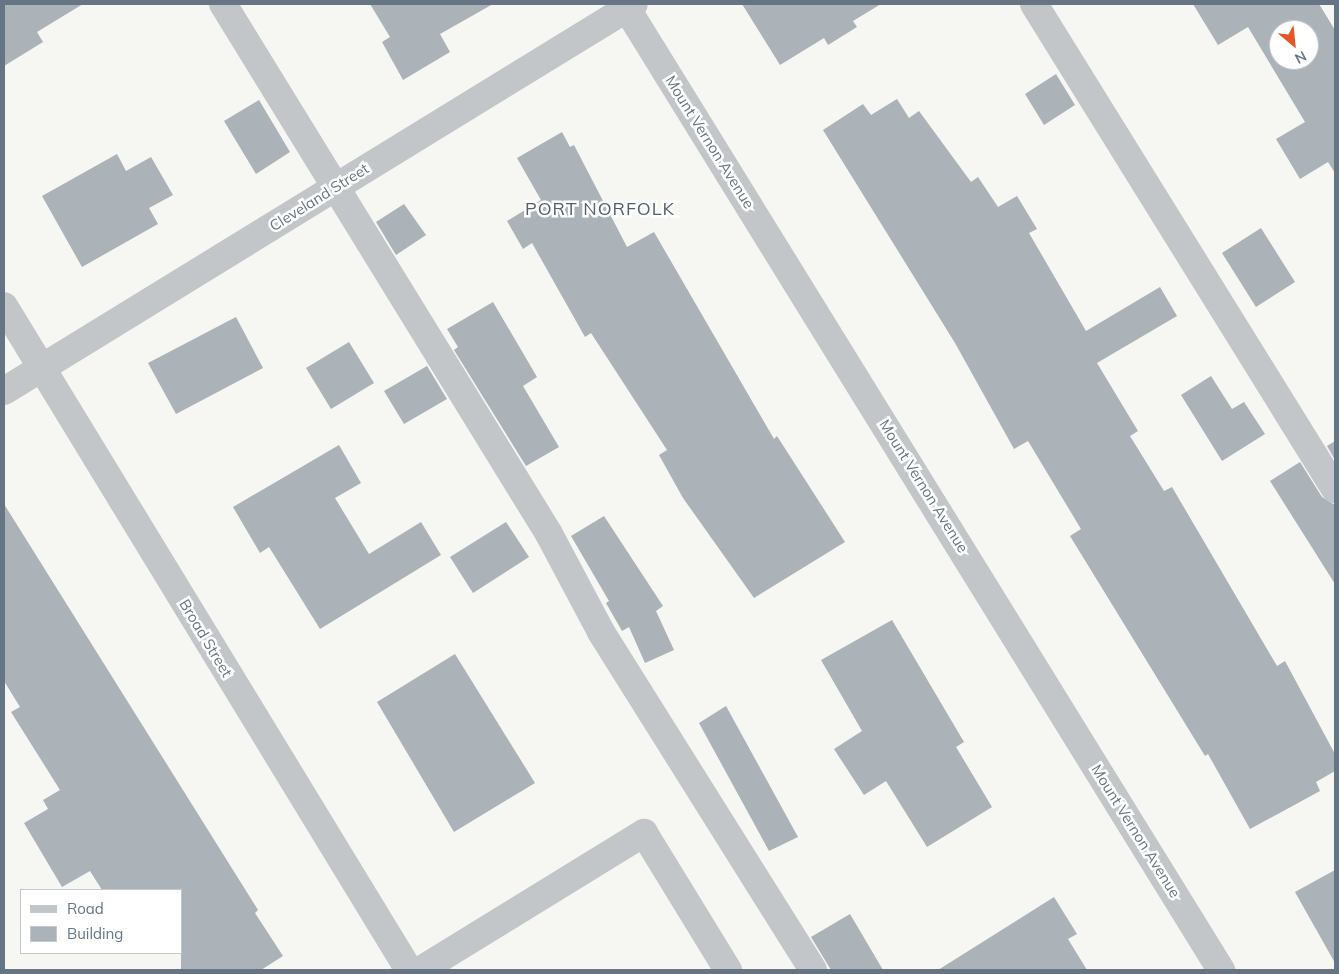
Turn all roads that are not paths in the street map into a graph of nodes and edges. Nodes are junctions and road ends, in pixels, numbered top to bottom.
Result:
1 (223, 4) edge
2 (1034, 4) edge
3 (628, 5) edge
4 (336, 188) junction
5 (4, 306) edge
6 (42, 367) junction
7 (4, 390) edge
8 (1335, 489) edge
9 (408, 970) edge
10 (421, 970) edge
11 (728, 970) edge
12 (813, 970) edge
13 (1221, 970) edge

1 - 4 street
2 - 8 street
3 - 4 street, Cleveland Street
3 - 13 street, Mount Vernon Avenue
4 - 6 street, Cleveland Street
4 - 12 street
5 - 6 street, Broad Street
6 - 7 street, Cleveland Street
6 - 9 street, Broad Street
10 - 11 street

